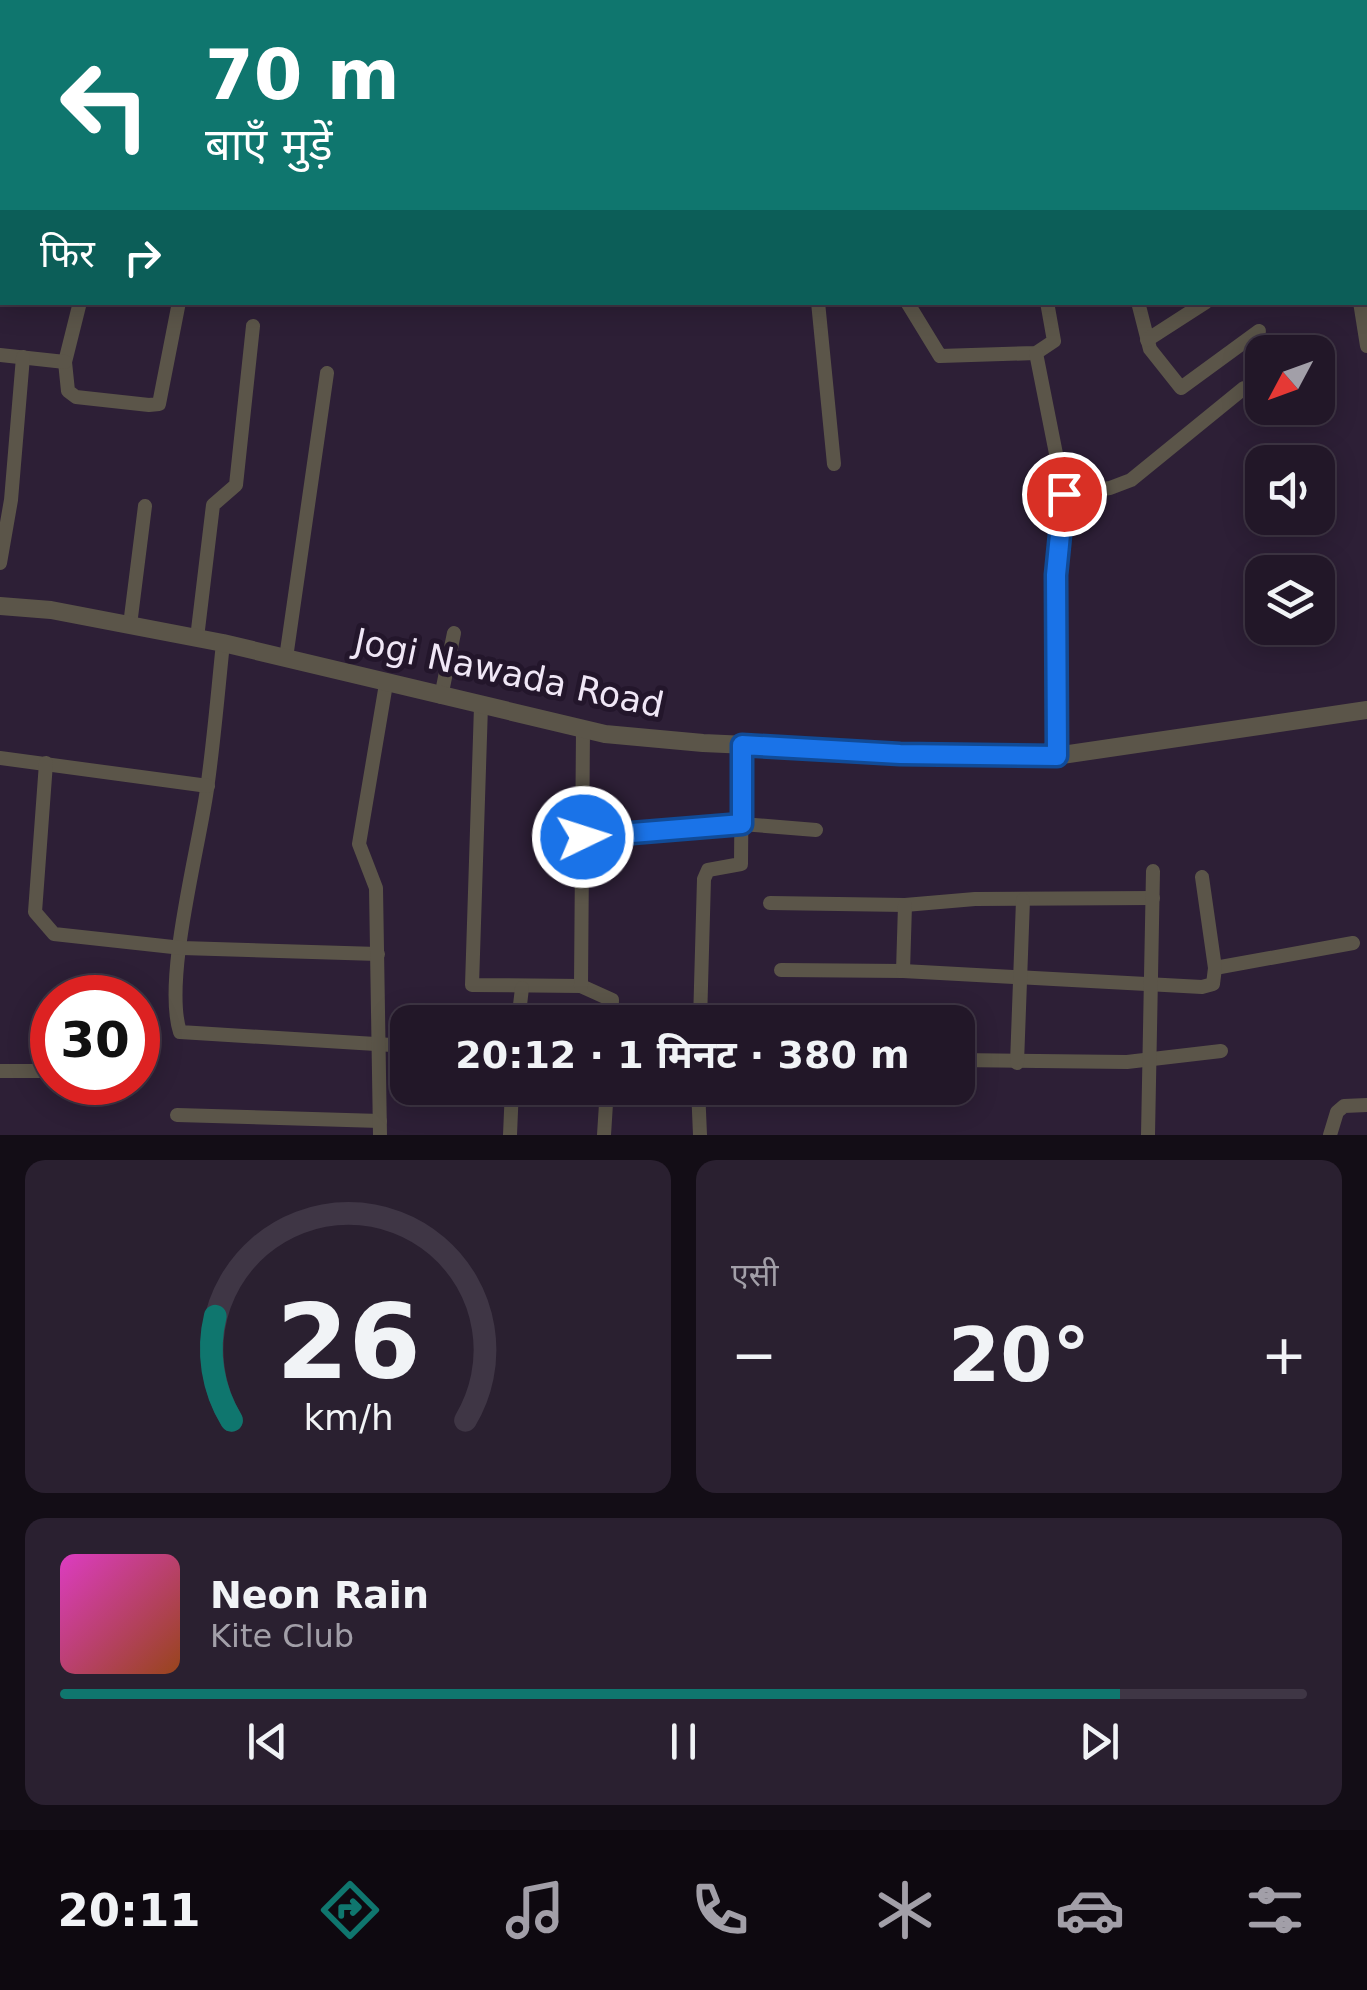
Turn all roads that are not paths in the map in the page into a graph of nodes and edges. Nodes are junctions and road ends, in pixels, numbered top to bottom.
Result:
1 (79, 305) edge
2 (178, 305) edge
3 (818, 305) edge
4 (909, 305) edge
5 (1048, 305) edge
6 (1139, 305) edge
7 (1201, 305) edge
8 (1360, 305) edge
9 (253, 326) dead end
10 (1259, 330) dead end
11 (1148, 340) junction
12 (1367, 346) edge
13 (1036, 353) junction
14 (0, 355) edge
15 (23, 357) junction
16 (65, 362) junction
17 (327, 373) dead end
18 (1244, 388) dead end
19 (834, 464) dead end
20 (1064, 494) junction
21 (145, 506) dead end
22 (0, 563) edge
23 (0, 606) edge
24 (130, 625) junction
25 (454, 633) dead end
26 (197, 638) junction
27 (223, 643) junction
28 (286, 658) junction
29 (386, 684) junction
30 (442, 698) junction
31 (482, 706) junction
32 (1367, 710) edge
33 (583, 729) junction
34 (742, 745) junction
35 (1057, 756) junction
36 (0, 758) edge
37 (46, 763) junction
38 (208, 786) junction
39 (742, 824) junction
40 (816, 830) dead end
41 (583, 837) junction
42 (1153, 872) dead end
43 (1202, 877) dead end
44 (1153, 898) junction
45 (1023, 900) junction
46 (770, 902) dead end
47 (905, 905) junction
48 (1353, 943) dead end
49 (182, 948) junction
50 (378, 954) junction
51 (1215, 968) junction
52 (781, 970) dead end
53 (903, 971) junction
54 (1021, 978) junction
55 (1151, 982) junction
56 (581, 986) junction
57 (522, 988) junction
58 (520, 1005) edge
59 (612, 1005) edge
60 (700, 1005) edge
61 (380, 1044) junction
62 (390, 1045) edge
63 (1220, 1051) dead end
64 (1150, 1059) junction
65 (975, 1061) edge
66 (1017, 1063) junction
67 (0, 1071) edge
68 (30, 1071) edge
69 (511, 1105) edge
70 (606, 1105) edge
71 (699, 1105) edge
72 (1367, 1106) edge
73 (178, 1114) dead end
74 (380, 1128) edge
75 (510, 1135) edge
76 (604, 1135) edge
77 (700, 1135) edge
78 (1148, 1135) edge
79 (1330, 1135) edge

1 - 16 street
2 - 16 street
3 - 19 street
4 - 13 street
5 - 13 street
6 - 11 street
7 - 11 street
8 - 12 street
9 - 26 street
10 - 11 street
13 - 20 street
14 - 15 street
15 - 16 street
15 - 22 street
17 - 28 street
18 - 20 street
20 - 35 street
21 - 24 street
23 - 24 street, Jogi Nawada Road
24 - 26 street, Jogi Nawada Road
25 - 30 street
26 - 27 street, Jogi Nawada Road
27 - 28 street, Jogi Nawada Road
27 - 38 street
28 - 29 street, Jogi Nawada Road
29 - 30 street, Jogi Nawada Road
29 - 50 street
30 - 31 street, Jogi Nawada Road
31 - 33 street, Jogi Nawada Road
31 - 57 street
32 - 35 street, Jogi Nawada Road
33 - 34 street, Jogi Nawada Road
33 - 41 street
34 - 35 street, Jogi Nawada Road
34 - 39 street
36 - 37 street
37 - 38 street
37 - 49 street
38 - 49 street
39 - 40 street
39 - 41 street
39 - 60 street
41 - 56 street
42 - 44 street
43 - 51 street
44 - 45 street
44 - 55 street
45 - 47 street
45 - 54 street
46 - 47 street
47 - 53 street
48 - 51 street
49 - 50 street
49 - 61 street
50 - 61 street
51 - 55 street
52 - 53 street
53 - 54 street
54 - 55 street
54 - 66 street
55 - 64 street
56 - 57 street
56 - 59 street
57 - 58 street
61 - 62 street
61 - 74 street
63 - 64 street
64 - 66 street
64 - 78 street
65 - 66 street
67 - 68 street
69 - 75 street
70 - 76 street
71 - 77 street
72 - 79 street
73 - 74 street

